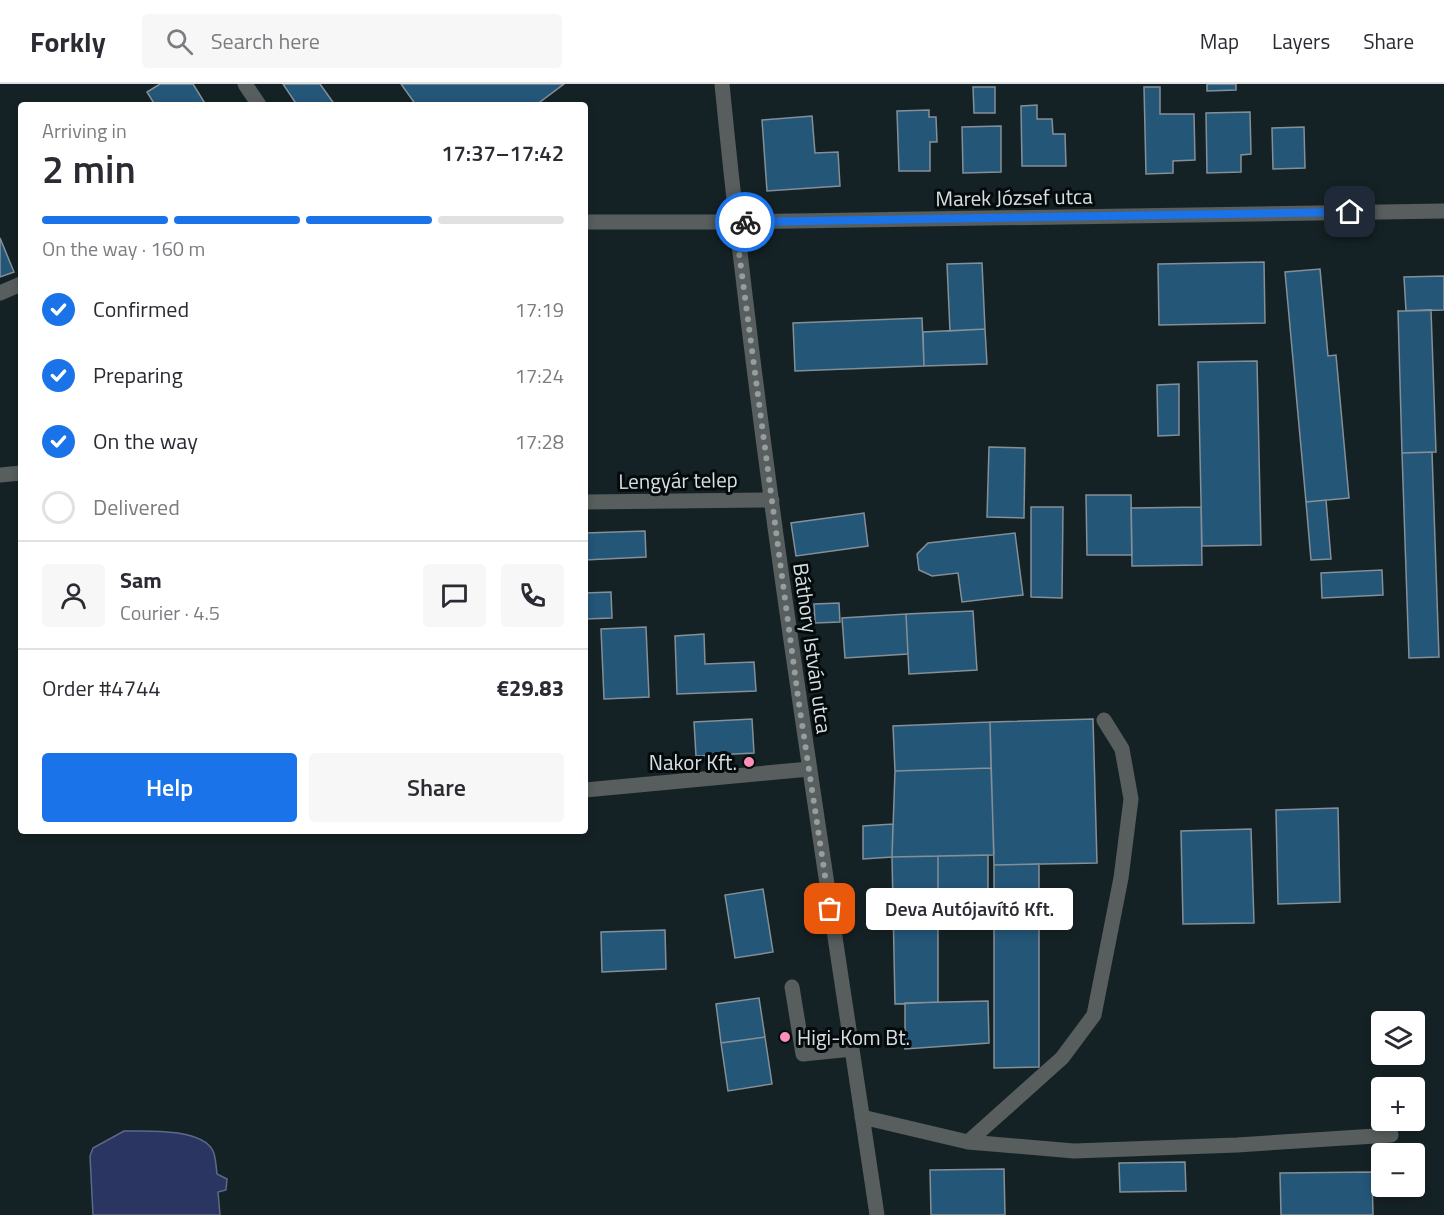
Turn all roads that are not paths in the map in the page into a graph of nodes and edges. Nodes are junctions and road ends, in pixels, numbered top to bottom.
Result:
1 (245, 84) edge
2 (722, 84) edge
3 (257, 102) edge
4 (1444, 211) edge
5 (588, 222) edge
6 (735, 222) junction
7 (18, 285) edge
8 (0, 293) edge
9 (18, 472) edge
10 (0, 475) edge
11 (772, 500) junction
12 (588, 502) edge
13 (1104, 720) dead end
14 (809, 769) junction
15 (588, 790) edge
16 (792, 987) dead end
17 (852, 1049) junction
18 (862, 1117) junction
19 (1391, 1135) dead end
20 (968, 1142) junction
21 (877, 1215) edge

1 - 3 street
2 - 6 street, Báthory István utca
4 - 6 street, Marek József utca
5 - 6 street, Marek József utca
6 - 11 street, Báthory István utca
7 - 8 street
9 - 10 street
11 - 12 street, Lengyár telep
11 - 14 street, Báthory István utca
13 - 20 street
14 - 15 street
14 - 17 street, Báthory István utca
16 - 17 street
17 - 18 street, Báthory István utca
18 - 20 street
18 - 21 street, Báthory István utca
19 - 20 street

